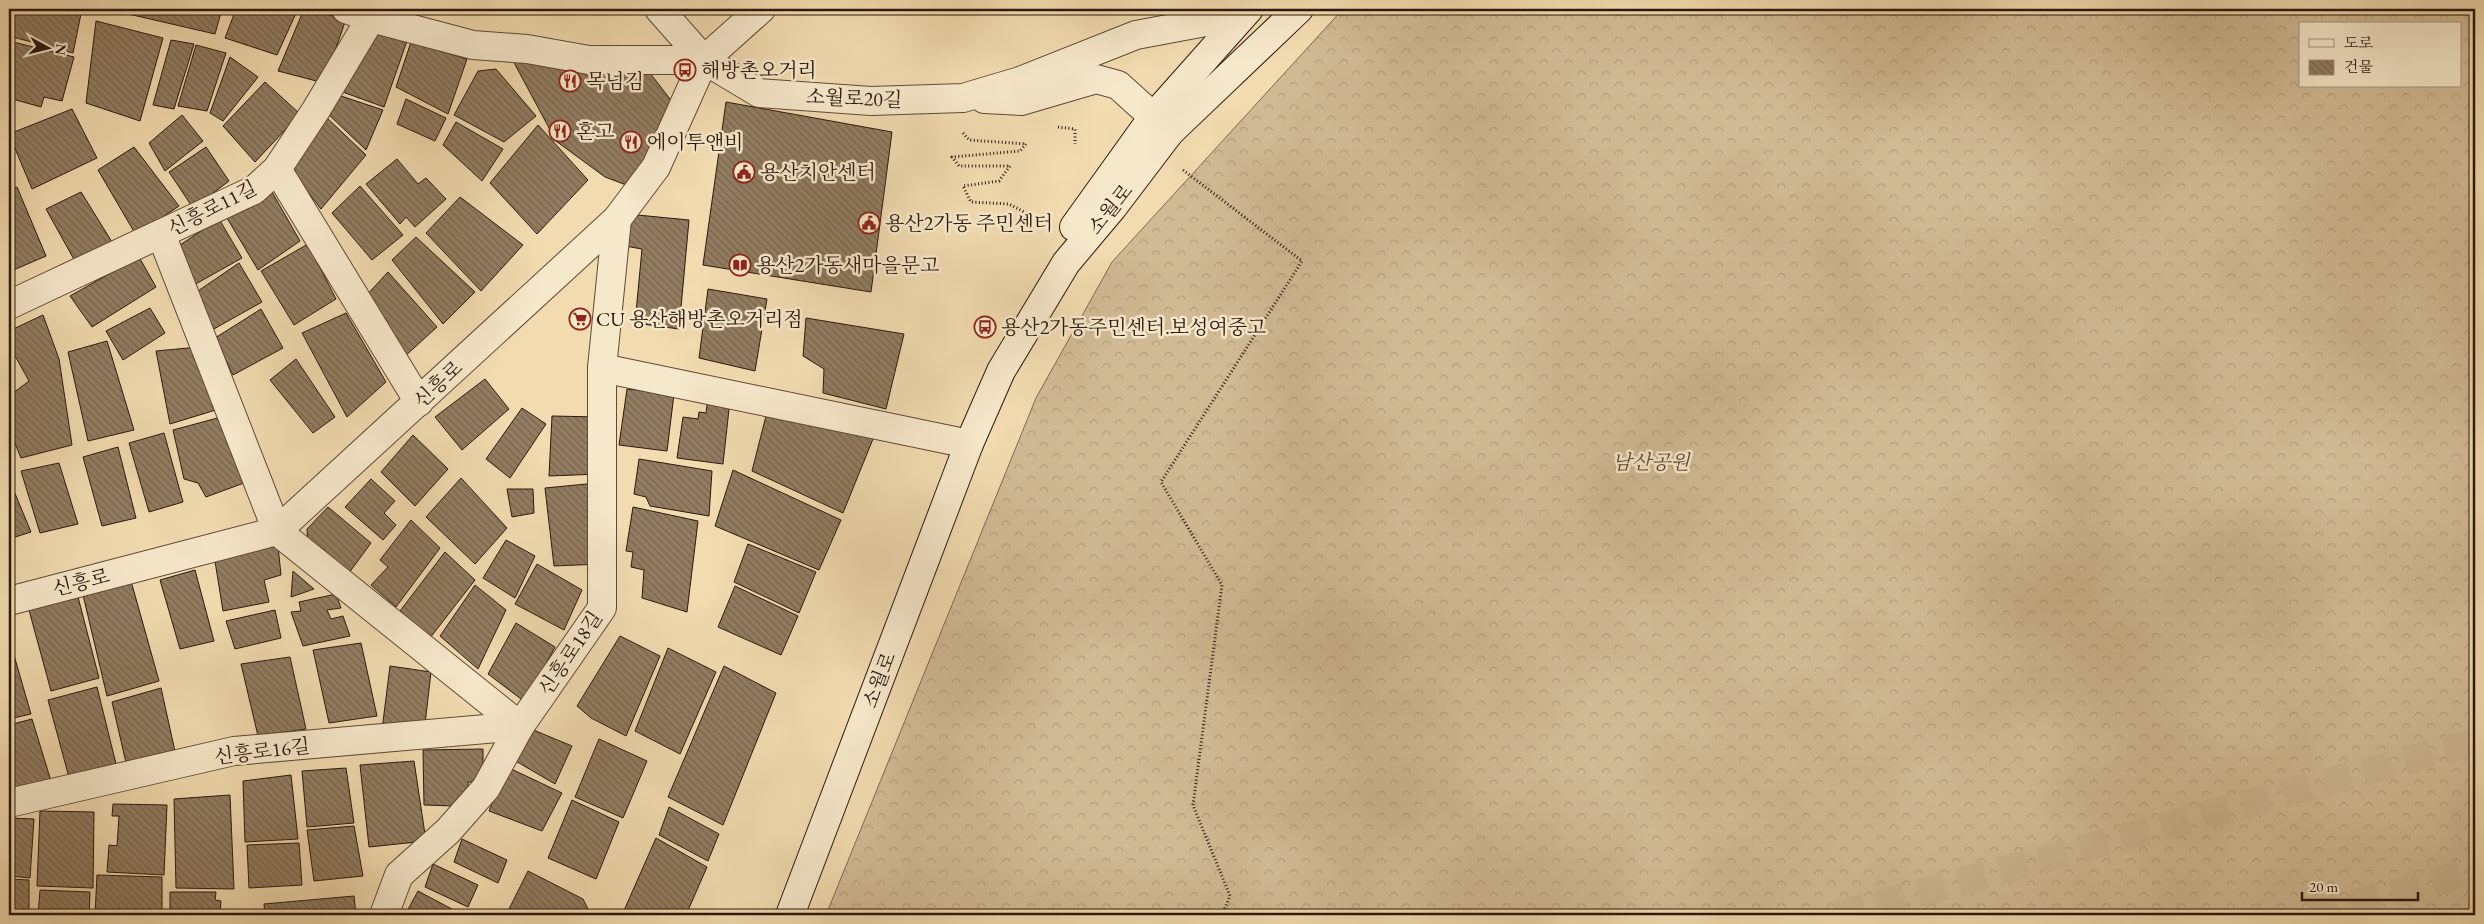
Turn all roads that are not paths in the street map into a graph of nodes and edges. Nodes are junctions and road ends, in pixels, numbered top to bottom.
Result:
1 (659, 9) edge
2 (761, 9) edge
3 (1299, 9) edge
4 (1246, 12) edge
5 (359, 13) edge
6 (704, 60) junction
7 (963, 98) junction
8 (1162, 125) junction
9 (277, 169) junction
10 (617, 219) junction
11 (162, 234) junction
12 (9, 305) edge
13 (602, 368) junction
14 (419, 402) junction
15 (969, 444) junction
16 (277, 531) junction
17 (9, 600) edge
18 (520, 726) junction
19 (9, 803) edge
20 (384, 915) edge
21 (790, 915) edge

1 - 6 street
2 - 6 street
3 - 8 street, 소월로
4 - 7 street, 소월로20길
4 - 8 street, 소월로
5 - 6 street
5 - 9 street, 신흥로11길
6 - 7 street, 소월로20길
6 - 10 street, 신흥로
7 - 8 street
8 - 15 street, 소월로
9 - 11 street, 신흥로11길
9 - 14 street
10 - 13 street, 신흥로18길
10 - 14 street, 신흥로
11 - 12 street, 신흥로11길
11 - 16 street
13 - 15 street
13 - 18 street, 신흥로18길
14 - 16 street, 신흥로
15 - 21 street, 소월로
16 - 17 street, 신흥로
16 - 18 street
18 - 19 street, 신흥로16길
18 - 20 street, 신흥로18길

